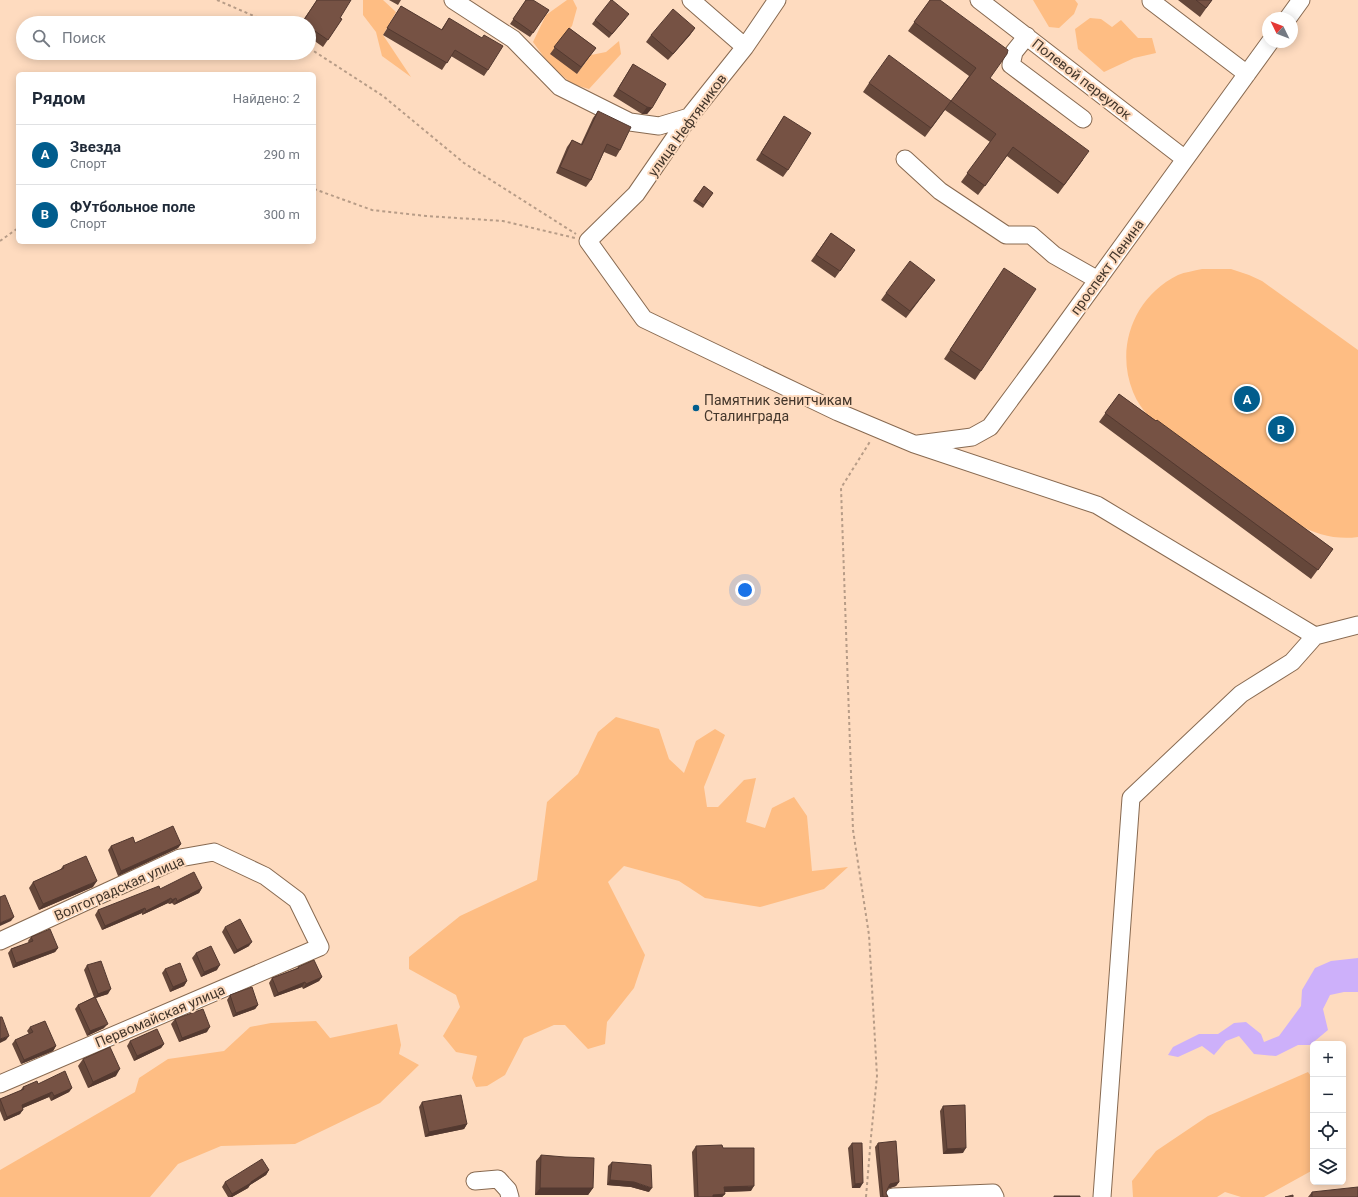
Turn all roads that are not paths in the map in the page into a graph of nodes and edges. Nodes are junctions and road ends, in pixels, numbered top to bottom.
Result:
1 (453, 0) edge
2 (690, 0) edge
3 (776, 0) edge
4 (979, 0) edge
5 (1151, 0) edge
6 (1301, 0) edge
7 (1292, 12) edge
8 (1027, 36) junction
9 (745, 47) junction
10 (1266, 48) edge
11 (1246, 74) junction
12 (689, 117) junction
13 (1083, 119) dead end
14 (905, 159) dead end
15 (1185, 159) junction
16 (1098, 280) junction
17 (914, 444) junction
18 (1358, 625) edge
19 (1315, 636) junction
20 (0, 941) edge
21 (320, 947) joint
22 (0, 1084) edge
23 (474, 1181) dead end
24 (510, 1197) edge
25 (893, 1197) edge
26 (994, 1197) edge
27 (1102, 1197) edge

1 - 12 street
2 - 9 street
3 - 9 street, улица Нефтяников
4 - 8 street, Полевой переулок
5 - 11 street
6 - 7 street
8 - 13 street
8 - 15 street, Полевой переулок
9 - 12 street, улица Нефтяников
10 - 11 street, проспект Ленина
11 - 15 street, проспект Ленина
12 - 17 street, улица Нефтяников
14 - 16 street
15 - 16 street, проспект Ленина
16 - 17 street, проспект Ленина
17 - 19 street
18 - 19 street
19 - 27 street
20 - 21 street, Волгоградская улица
21 - 22 street, Первомайская улица
23 - 24 street
25 - 26 street

